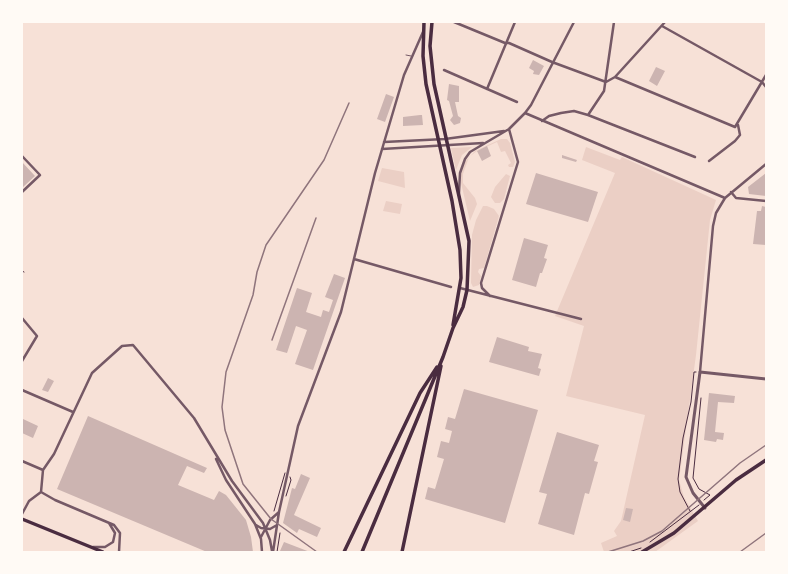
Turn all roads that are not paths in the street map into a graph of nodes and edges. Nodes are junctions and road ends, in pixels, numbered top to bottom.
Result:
1 (424, 22) edge
2 (432, 22) edge
3 (454, 22) edge
4 (515, 22) edge
5 (574, 22) edge
6 (614, 22) edge
7 (665, 22) edge
8 (662, 26) junction
9 (423, 31) junction
10 (505, 43) junction
11 (406, 55) dead end
12 (411, 56) junction
13 (552, 62) junction
14 (444, 70) dead end
15 (766, 75) edge
16 (615, 77) junction
17 (606, 82) junction
18 (762, 82) junction
19 (766, 87) edge
20 (487, 89) junction
21 (517, 102) dead end
22 (525, 113) junction
23 (588, 115) junction
24 (542, 121) junction
25 (737, 126) junction
26 (509, 129) junction
27 (505, 131) junction
28 (445, 139) junction
29 (438, 140) junction
30 (384, 142) junction
31 (484, 143) junction
32 (447, 146) junction
33 (439, 147) junction
34 (382, 149) junction
35 (22, 156) edge
36 (695, 157) dead end
37 (709, 161) dead end
38 (766, 164) edge
39 (22, 192) edge
40 (731, 192) junction
41 (724, 198) junction
42 (459, 200) junction
43 (766, 201) edge
44 (354, 259) junction
45 (451, 287) dead end
46 (460, 288) junction
47 (467, 290) junction
48 (490, 296) junction
49 (22, 318) edge
50 (582, 319) dead end
51 (453, 328) junction
52 (443, 357) junction
53 (22, 361) edge
54 (700, 372) junction
55 (766, 379) edge
56 (22, 390) edge
57 (73, 412) junction
58 (213, 451) junction
59 (766, 460) edge
60 (22, 461) edge
61 (43, 470) junction
62 (42, 492) junction
63 (704, 508) junction
64 (278, 512) junction
65 (22, 514) edge
66 (259, 518) junction
67 (22, 519) edge
68 (104, 520) junction
69 (270, 520) junction
70 (254, 522) junction
71 (278, 524) junction
72 (265, 528) junction
73 (261, 539) junction
74 (92, 547) junction
75 (642, 550) edge
76 (103, 552) edge
77 (119, 552) edge
78 (262, 552) edge
79 (273, 552) edge
80 (344, 552) edge
81 (362, 552) edge
82 (402, 552) edge

1 - 9 main road
2 - 28 main road
3 - 10 street
4 - 10 street
5 - 13 street
6 - 17 street
7 - 8 street
8 - 16 street
8 - 18 street
9 - 12 street
9 - 29 main road
10 - 13 street
10 - 20 street
11 - 12 lane
12 - 30 street
13 - 17 street
13 - 22 street
14 - 20 street
15 - 18 street
16 - 17 street
16 - 25 street
17 - 23 street
18 - 19 street
18 - 25 street
20 - 21 street
22 - 24 street
22 - 26 street
23 - 24 street
23 - 36 street
24 - 41 street
25 - 37 street
26 - 27 street
26 - 48 street
27 - 28 street
27 - 31 street
28 - 29 street
28 - 32 main road
29 - 30 street
29 - 33 main road
30 - 34 street
31 - 32 street
31 - 42 street
32 - 33 street
32 - 42 main road
33 - 34 street
33 - 46 main road
34 - 44 street
35 - 39 street
38 - 40 street
40 - 41 street
40 - 43 street
41 - 54 street
42 - 47 main road
44 - 45 street
44 - 64 street
46 - 47 street
46 - 51 main road
47 - 48 street
47 - 51 main road
48 - 50 street
49 - 53 street
51 - 52 main road
52 - 80 main road
52 - 81 main road
52 - 82 main road
54 - 55 street
54 - 63 street
56 - 57 street
57 - 58 street
57 - 61 street
58 - 66 street
58 - 70 street
59 - 63 main road
60 - 61 street
61 - 62 street
62 - 65 street
62 - 68 street
63 - 75 main road
64 - 69 street
64 - 71 street
66 - 69 street
66 - 72 street
67 - 74 main road
68 - 74 street
68 - 77 street
69 - 72 street
70 - 72 street
70 - 73 street
71 - 72 street
71 - 79 street
72 - 73 street
72 - 79 street
73 - 78 street
74 - 76 main road

